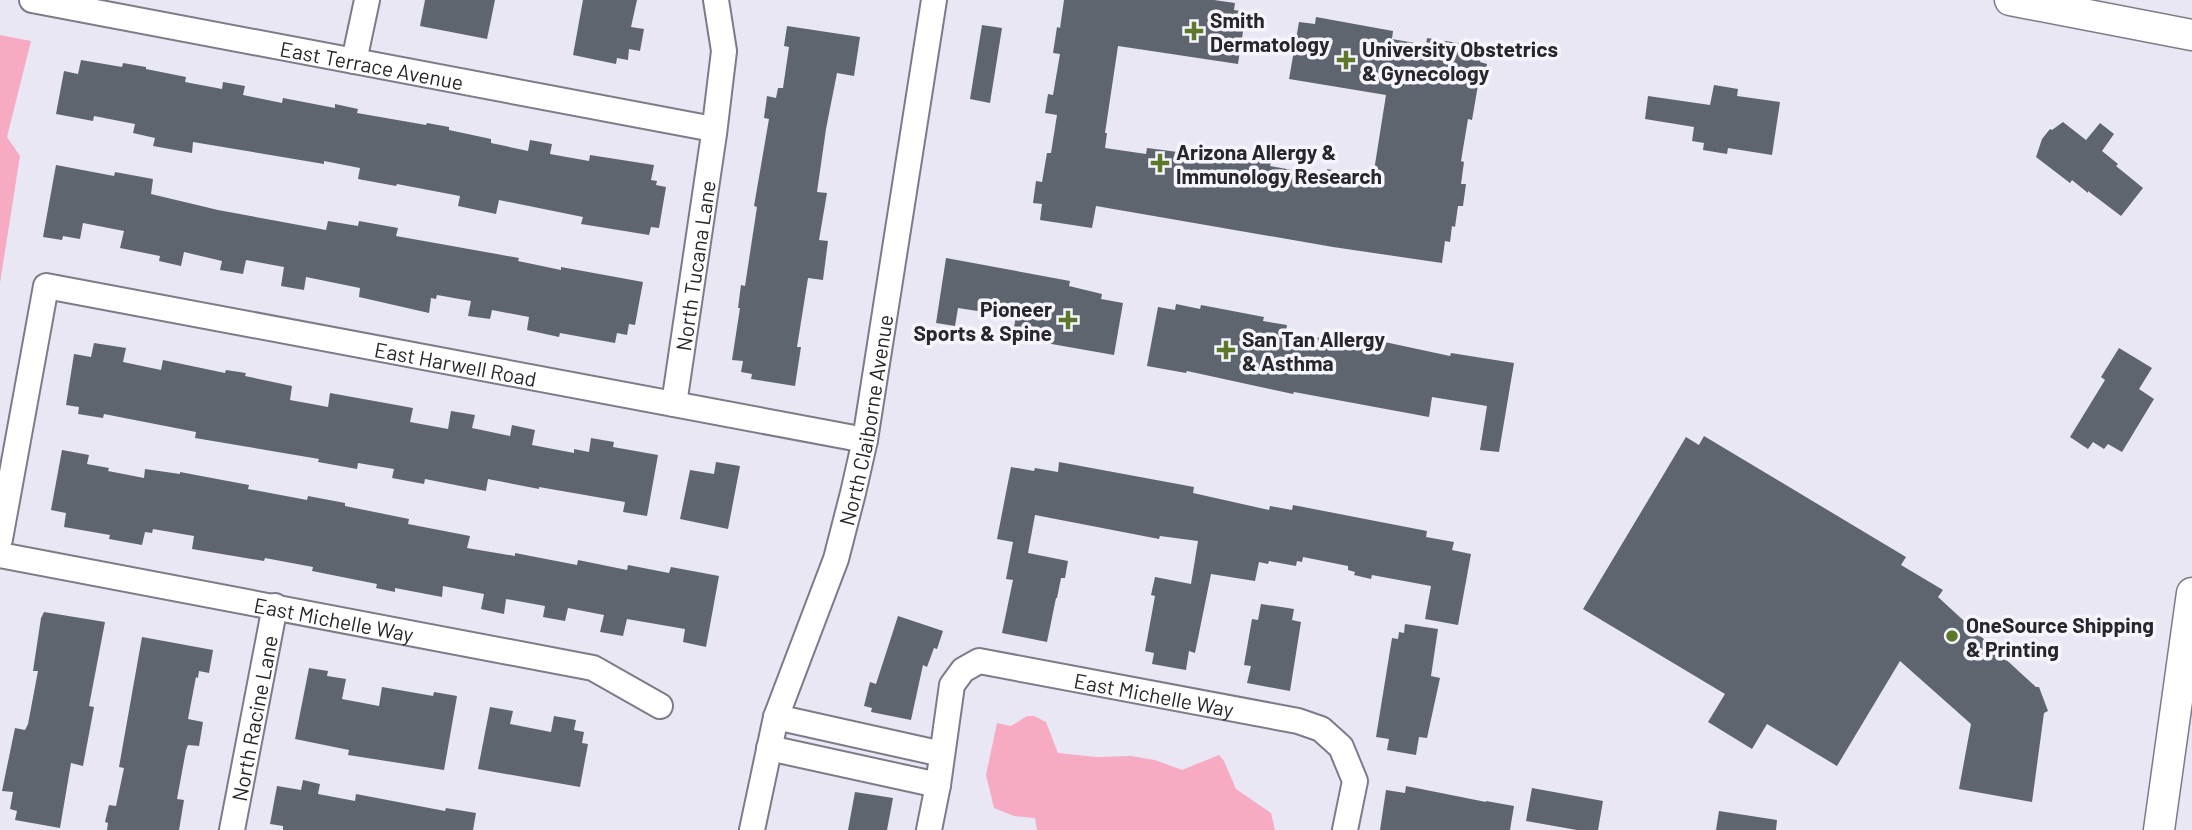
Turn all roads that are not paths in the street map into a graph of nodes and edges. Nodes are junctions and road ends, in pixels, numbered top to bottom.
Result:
1 (367, 0) edge
2 (716, 0) edge
3 (934, 0) edge
4 (2010, 0) edge
5 (40, 1) edge
6 (2192, 35) edge
7 (354, 61) junction
8 (713, 129) junction
9 (674, 404) junction
10 (865, 440) junction
11 (0, 539) edge
12 (0, 555) edge
13 (2192, 593) edge
14 (275, 606) junction
15 (2186, 673) edge
16 (660, 706) dead end
17 (776, 717) junction
18 (769, 748) junction
19 (942, 754) junction
20 (938, 785) junction
21 (232, 830) edge
22 (752, 830) edge
23 (929, 830) edge
24 (1345, 830) edge
25 (2159, 830) edge

1 - 7 street
2 - 8 street, North Tucana Lane
3 - 10 street, North Claiborne Avenue
4 - 6 main road
5 - 7 street, East Terrace Avenue
7 - 8 street, East Terrace Avenue
8 - 9 street, North Tucana Lane
9 - 10 street, East Harwell Road
9 - 11 street, East Harwell Road
10 - 17 street, North Claiborne Avenue
12 - 14 street, East Michelle Way
13 - 15 main road
14 - 16 street, East Michelle Way
14 - 21 street, North Racine Lane
15 - 25 main road
17 - 18 street, North Claiborne Avenue
17 - 19 street
18 - 20 street
18 - 22 street, North Claiborne Avenue
19 - 20 street
19 - 24 street, East Michelle Way
20 - 23 street

